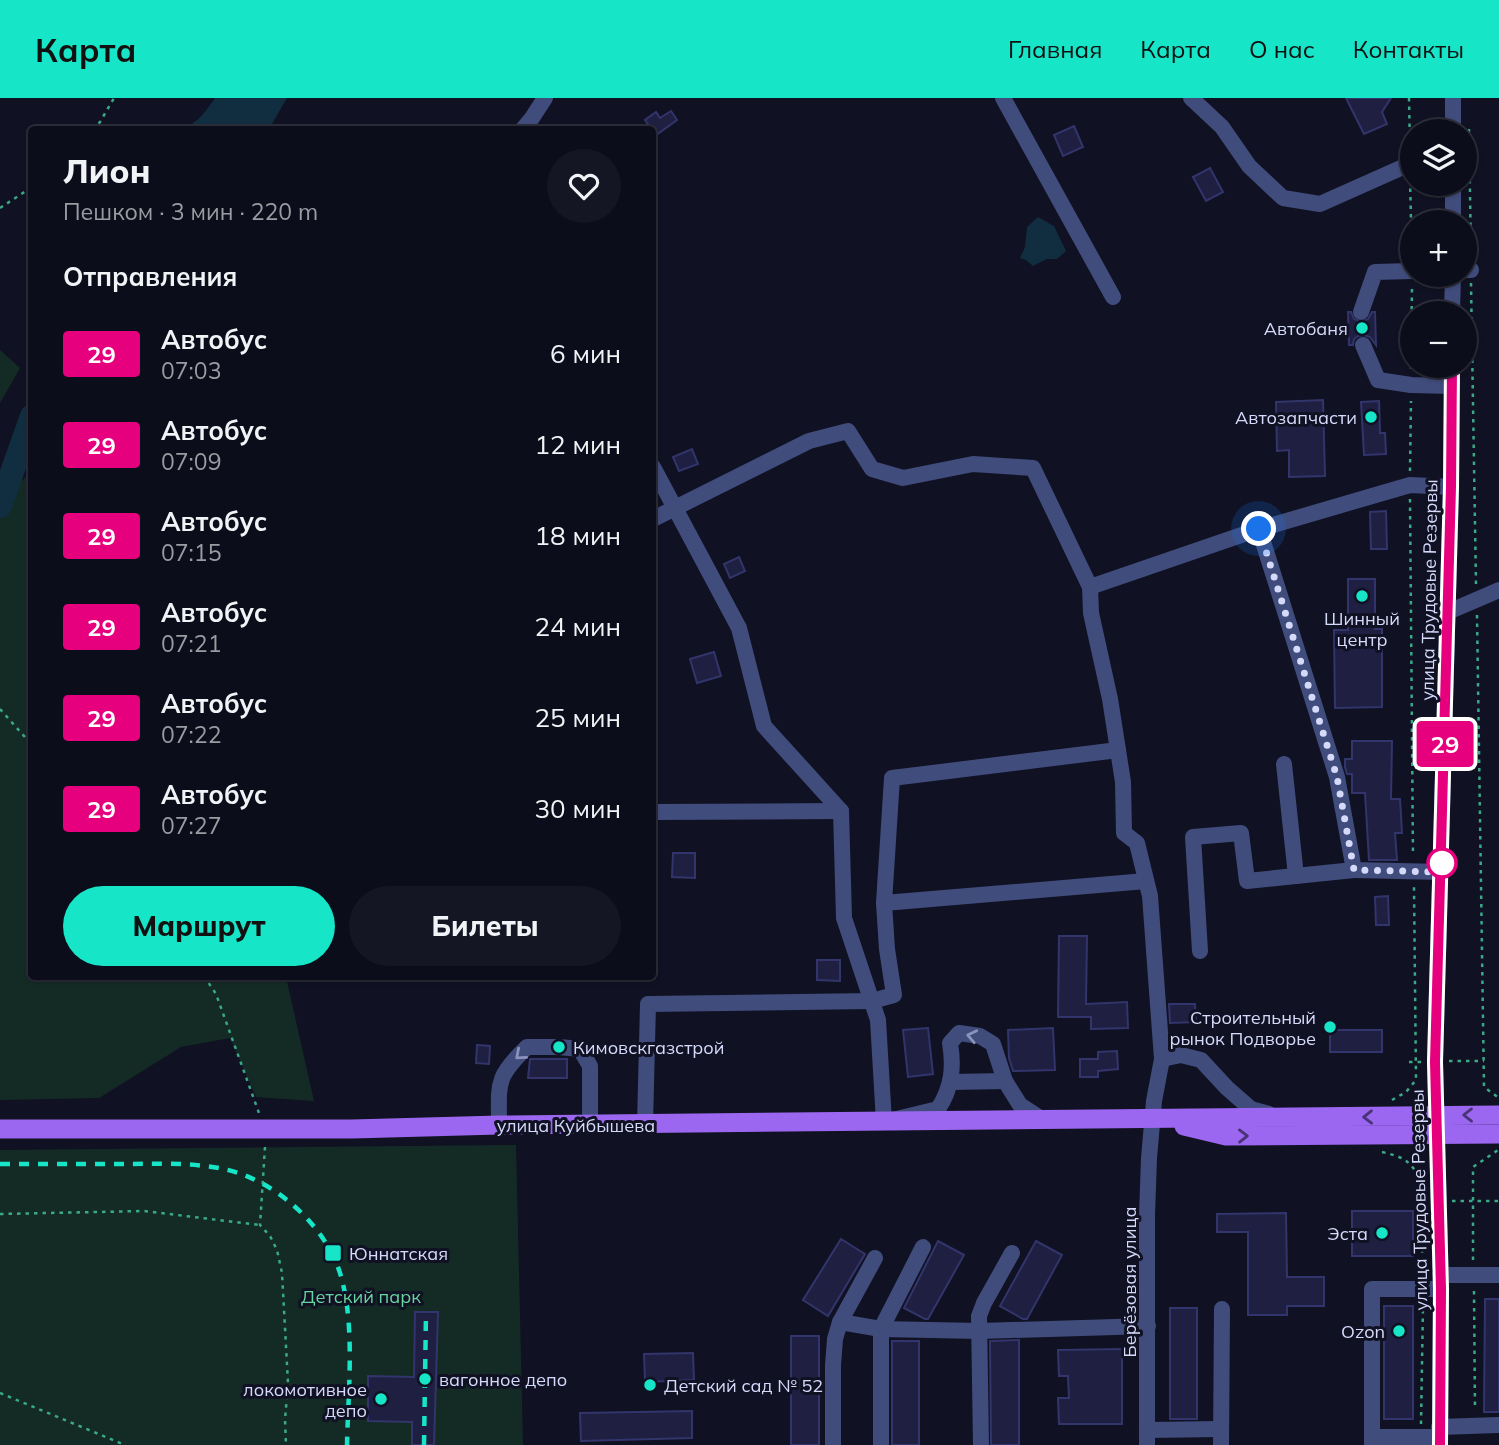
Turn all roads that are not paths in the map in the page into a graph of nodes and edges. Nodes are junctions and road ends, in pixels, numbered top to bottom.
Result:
1 (545, 98) edge
2 (1003, 98) edge
3 (1191, 98) edge
4 (1453, 98) edge
5 (1453, 119) edge
6 (525, 126) edge
7 (1400, 169) edge
8 (1400, 271) edge
9 (1113, 297) dead end
10 (1361, 312) dead end
11 (1363, 345) dead end
12 (1452, 378) edge
13 (1452, 386) junction
14 (656, 472) edge
15 (1451, 487) junction
16 (676, 508) junction
17 (656, 518) edge
18 (1259, 529) junction
19 (1090, 587) junction
20 (1499, 590) edge
21 (1448, 612) junction
22 (1118, 750) junction
23 (1283, 764) dead end
24 (841, 811) junction
25 (656, 812) edge
26 (1354, 870) junction
27 (1442, 872) junction
28 (1296, 876) junction
29 (1146, 881) junction
30 (884, 903) junction
31 (1200, 951) dead end
32 (872, 1001) junction
33 (1162, 1059) junction
34 (1005, 1081) junction
35 (951, 1082) junction
36 (1499, 1115) edge
37 (1281, 1118) junction
38 (1152, 1119) junction
39 (1043, 1121) junction
40 (884, 1122) junction
41 (645, 1124) junction
42 (499, 1125) junction
43 (590, 1125) junction
44 (1436, 1125) junction
45 (1369, 1126) junction
46 (0, 1129) edge
47 (1499, 1134) edge
48 (923, 1247) dead end
49 (1012, 1253) dead end
50 (875, 1258) dead end
51 (1499, 1275) edge
52 (1441, 1282) junction
53 (1222, 1309) dead end
54 (840, 1322) junction
55 (1148, 1326) junction
56 (881, 1328) junction
57 (980, 1331) junction
58 (1499, 1425) edge
59 (1147, 1437) edge
60 (1221, 1437) edge
61 (1440, 1437) edge
62 (1372, 1441) edge
63 (833, 1445) edge
64 (881, 1445) edge
65 (981, 1445) edge

1 - 6 street
2 - 9 street
3 - 7 street
4 - 5 street
8 - 10 street
11 - 13 street
12 - 13 street, улица Трудовые Резервы
13 - 15 street, улица Трудовые Резервы
14 - 16 street
15 - 18 street
15 - 21 street, улица Трудовые Резервы
16 - 17 street
16 - 19 street
16 - 24 street
18 - 19 street
18 - 26 street
19 - 22 street, Берёзовая улица
20 - 21 street
21 - 27 street, улица Трудовые Резервы
22 - 29 street, Берёзовая улица
22 - 30 street
23 - 28 street
24 - 25 street
24 - 32 street
26 - 27 street
26 - 28 street
27 - 44 street, улица Трудовые Резервы
28 - 31 street
29 - 30 street
29 - 33 street, Берёзовая улица
30 - 32 street
32 - 40 street
32 - 41 street
33 - 37 street
33 - 38 street, Берёзовая улица
34 - 35 street
34 -> 35 street
34 - 39 street
35 - 40 street
36 -> 44 main road
37 - 38 main road
45 -> 37 main road
38 - 39 main road, улица Куйбышева
38 -> 45 main road
38 - 55 street, Берёзовая улица
39 - 40 main road, улица Куйбышева
40 - 41 main road, улица Куйбышева
41 - 43 main road, улица Куйбышева
42 - 43 main road, улица Куйбышева
43 -> 42 street
42 - 46 main road, улица Куйбышева
44 - 45 main road
44 - 47 main road
44 - 52 street, улица Трудовые Резервы
48 - 56 street
49 - 57 street
50 - 54 street
51 - 52 street
52 - 61 street, улица Трудовые Резервы
52 - 62 street
53 - 60 street
54 - 56 street
54 - 63 street
55 - 57 street
55 - 59 street, Берёзовая улица
56 - 57 street
56 - 64 street
57 - 65 street
58 - 61 street
59 - 60 street
61 - 62 street

